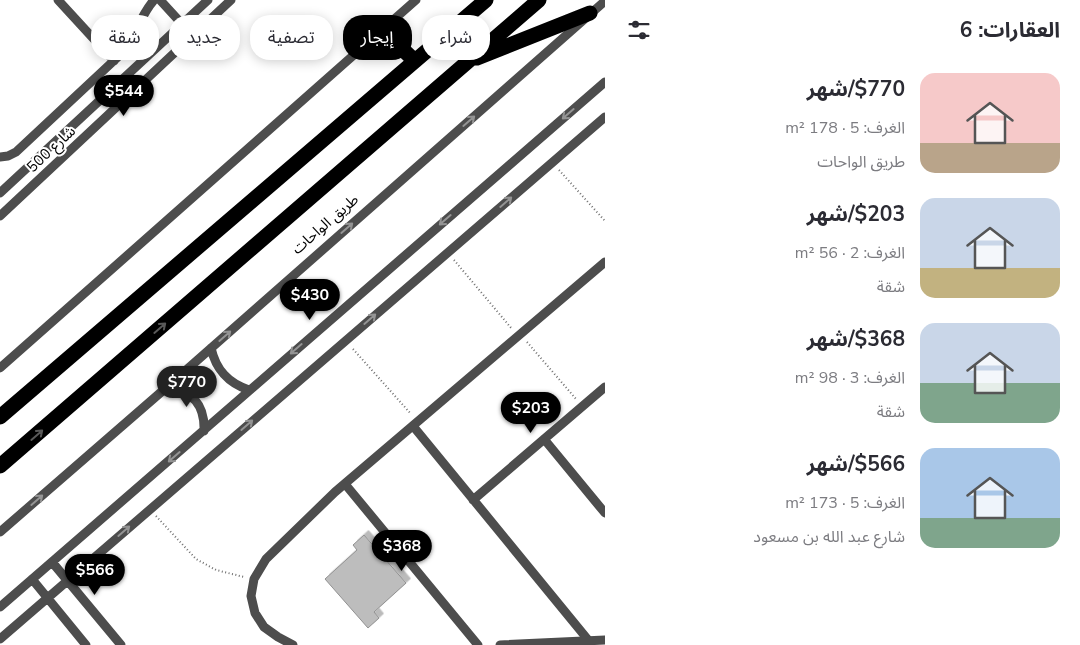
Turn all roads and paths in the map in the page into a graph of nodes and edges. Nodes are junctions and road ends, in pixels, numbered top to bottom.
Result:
1 (58, 0) edge
2 (154, 0) edge
3 (160, 0) edge
4 (231, 0) edge
5 (416, 0) edge
6 (486, 0) edge
7 (539, 0) edge
8 (204, 1) edge
9 (605, 1) edge
10 (590, 13) junction
11 (174, 15) edge
12 (191, 15) edge
13 (215, 15) edge
14 (399, 15) edge
15 (169, 36) edge
16 (169, 58) edge
17 (412, 58) edge
18 (348, 60) edge
19 (114, 61) junction
20 (415, 61) junction
21 (467, 62) junction
22 (605, 82) edge
23 (605, 117) edge
24 (0, 157) edge
25 (552, 162) junction
26 (13, 181) junction
27 (0, 193) edge
28 (24, 193) junction
29 (0, 216) edge
30 (605, 221) edge
31 (447, 252) junction
32 (605, 262) edge
33 (519, 336) junction
34 (346, 340) junction
35 (211, 348) junction
36 (0, 368) edge
37 (168, 387) junction
38 (605, 387) edge
39 (249, 390) junction
40 (582, 407) junction
41 (0, 417) edge
42 (415, 424) junction
43 (204, 431) junction
44 (544, 439) junction
45 (0, 466) edge
46 (345, 484) junction
47 (474, 500) junction
48 (149, 509) junction
49 (605, 512) edge
50 (0, 532) edge
51 (52, 562) junction
52 (32, 579) junction
53 (254, 579) junction
54 (67, 580) junction
55 (47, 597) junction
56 (0, 607) edge
57 (0, 639) edge
58 (605, 640) edge
59 (589, 641) junction
60 (86, 645) edge
61 (121, 645) edge
62 (293, 645) edge
63 (478, 645) edge
64 (500, 645) edge

1 - 19 street
2 - 19 street
3 - 11 street
4 - 13 street, شارع 500
5 - 14 street
6 - 20 highway
7 - 21 highway, طريق الواحات
8 - 12 street, شارع 500
9 - 10 street, طريق الواحات
10 - 21 highway
35 -> 10 street, طريق الواحات
15 - 26 street, شارع 500
16 - 28 street, شارع 500
17 - 20 highway
18 - 36 street
19 - 24 street
20 - 41 highway
45 -> 21 highway, طريق الواحات
22 -> 39 street
23 - 25 street
25 - 30 path
31 -> 25 street
26 - 27 street, شارع 500
26 - 28 street
28 - 29 street, شارع 500
31 - 33 path
34 -> 31 street
32 - 33 street
33 - 40 path
33 - 42 street
34 - 42 path
48 -> 34 street
35 - 37 street, طريق الواحات
35 - 39 street
37 - 43 street
50 -> 37 street, طريق الواحات
38 - 40 street
39 - 43 street
40 - 44 street
42 - 46 street
42 - 47 street
43 -> 51 street
44 - 47 street
44 - 49 street
46 - 53 street
46 - 63 street
47 - 59 street
48 - 53 path
54 -> 48 street
51 - 52 street
51 - 54 street
52 - 55 street
52 - 56 street
53 - 62 street
54 - 55 street
54 - 61 street
55 - 57 street
55 - 60 street
58 - 59 street
59 - 64 street

